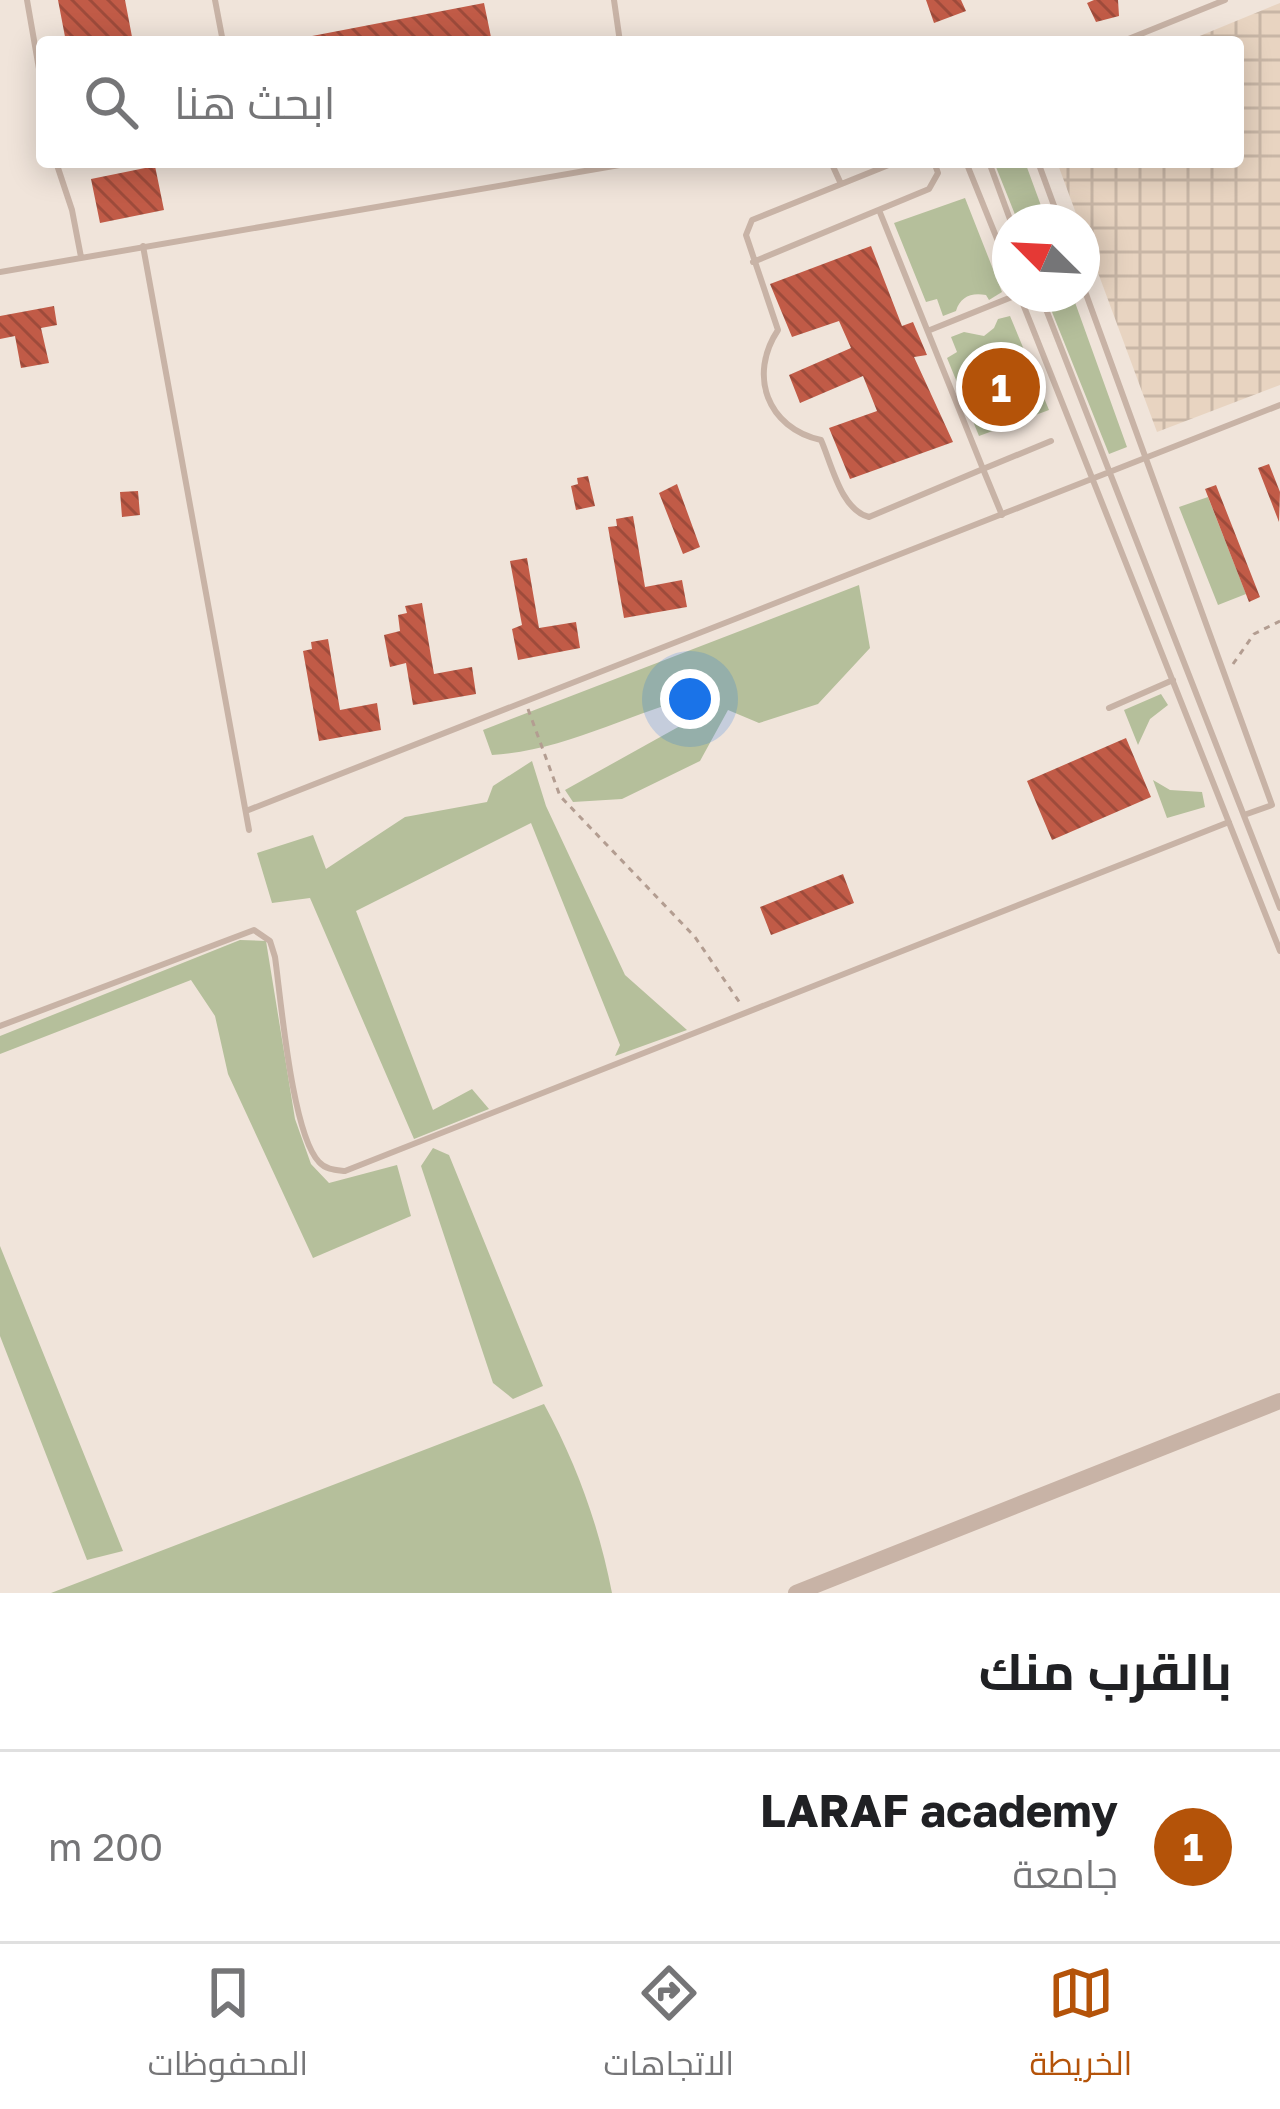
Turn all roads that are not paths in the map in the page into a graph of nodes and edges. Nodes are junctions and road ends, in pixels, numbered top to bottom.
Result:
1 (27, 0) edge
2 (215, 0) edge
3 (614, 0) edge
4 (1225, 0) edge
5 (222, 36) edge
6 (619, 36) edge
7 (1136, 36) edge
8 (36, 52) edge
9 (58, 168) edge
10 (602, 168) edge
11 (834, 168) edge
12 (881, 168) edge
13 (936, 168) edge
14 (968, 168) edge
15 (991, 168) edge
16 (1040, 168) edge
17 (841, 184) junction
18 (1005, 204) edge
19 (1053, 204) edge
20 (879, 210) junction
21 (992, 226) edge
22 (143, 246) junction
23 (81, 257) junction
24 (753, 262) junction
25 (0, 272) edge
26 (992, 305) edge
27 (1026, 312) edge
28 (1047, 312) edge
29 (1093, 312) edge
30 (930, 330) junction
31 (1280, 405) edge
32 (1051, 441) dead end
33 (1146, 458) junction
34 (983, 469) junction
35 (1111, 473) junction
36 (1094, 481) junction
37 (1002, 515) junction
38 (1173, 680) junction
39 (1109, 708) dead end
40 (246, 812) junction
41 (1244, 814) junction
42 (1229, 822) junction
43 (249, 830) dead end
44 (1280, 908) edge
45 (1280, 952) edge
46 (0, 1027) edge
47 (1280, 1401) edge
48 (796, 1593) edge

1 - 8 lane
2 - 5 lane
3 - 6 lane
4 - 7 lane
9 - 23 lane
10 - 22 lane
11 - 17 lane
12 - 17 lane
13 - 20 lane
14 - 21 lane
15 - 18 lane
16 - 19 lane
17 - 24 lane
20 - 24 lane
20 - 30 lane
22 - 23 lane
22 - 40 lane
23 - 25 lane
24 - 34 lane
26 - 30 lane
27 - 36 lane
28 - 35 lane
29 - 33 lane
30 - 34 lane
31 - 33 lane
32 - 34 lane
33 - 35 lane
33 - 41 lane
34 - 37 lane
35 - 36 lane
35 - 41 lane
36 - 37 lane
36 - 38 lane
37 - 40 lane
38 - 39 lane
38 - 42 lane
40 - 43 lane
41 - 44 lane
42 - 45 lane
42 - 46 lane
47 - 48 street

